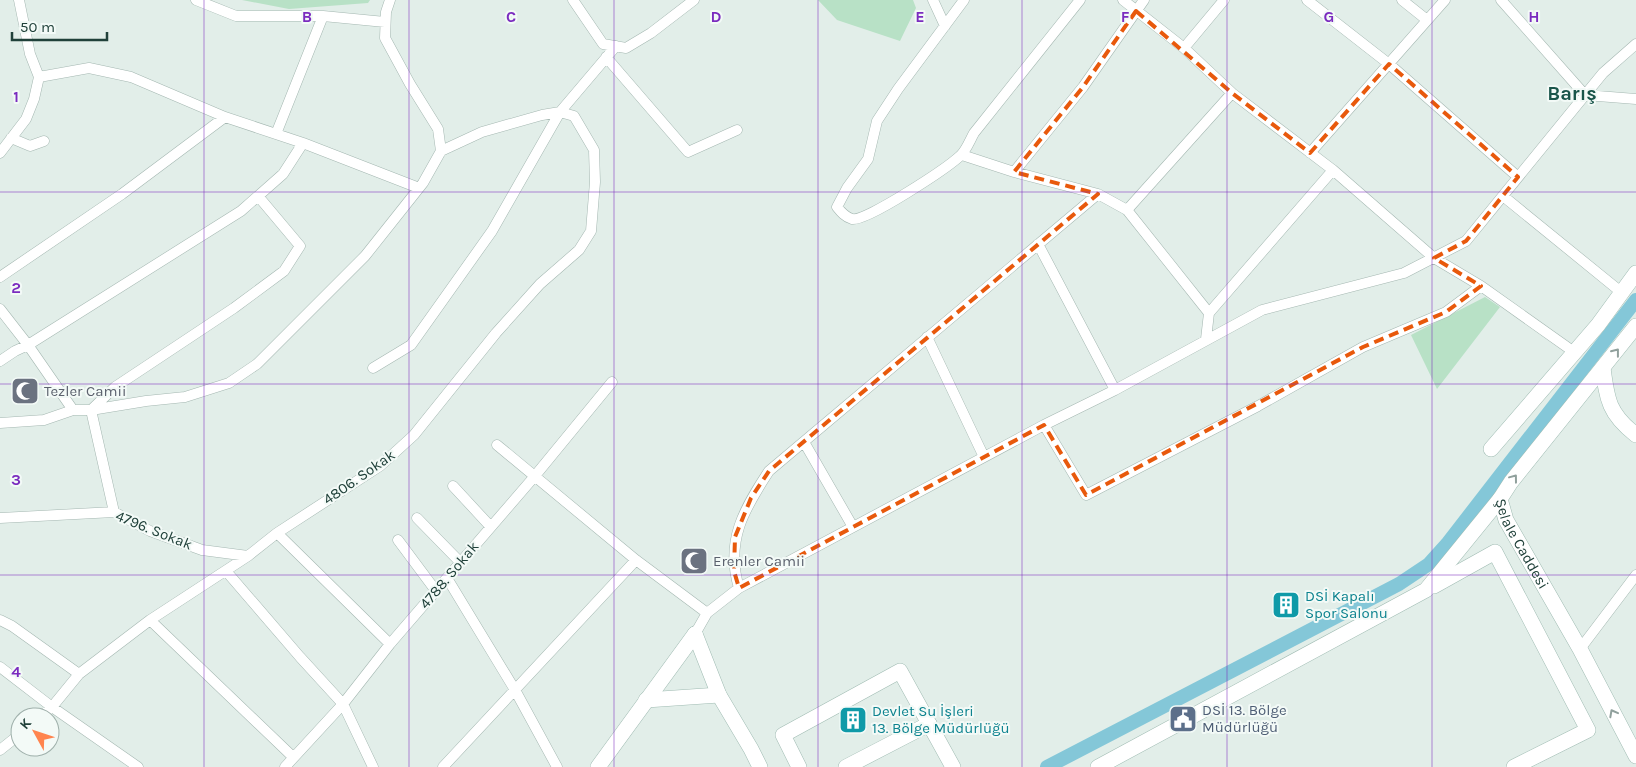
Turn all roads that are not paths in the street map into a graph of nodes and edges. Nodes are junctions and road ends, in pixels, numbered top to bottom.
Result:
1 (19, 0) edge
2 (196, 0) edge
3 (390, 0) edge
4 (573, 0) edge
5 (694, 0) edge
6 (933, 0) edge
7 (964, 0) edge
8 (1080, 0) edge
9 (1123, 0) edge
10 (1144, 0) edge
11 (1224, 0) edge
12 (1306, 0) edge
13 (1402, 0) edge
14 (1445, 0) edge
15 (1501, 0) edge
16 (1136, 11) junction
17 (323, 16) junction
18 (1427, 20) junction
19 (385, 22) junction
20 (945, 26) junction
21 (1636, 44) edge
22 (616, 46) junction
23 (1184, 48) junction
24 (606, 57) junction
25 (1389, 64) junction
26 (39, 77) junction
27 (1232, 93) junction
28 (1585, 95) junction
29 (1636, 99) edge
30 (560, 112) junction
31 (225, 117) junction
32 (737, 130) dead end
33 (276, 134) junction
34 (11, 138) junction
35 (44, 141) dead end
36 (303, 143) junction
37 (441, 151) junction
38 (1310, 152) junction
39 (0, 153) edge
40 (962, 155) junction
41 (1333, 170) junction
42 (1014, 172) junction
43 (1518, 177) junction
44 (419, 188) junction
45 (1098, 194) junction
46 (258, 196) junction
47 (1503, 196) junction
48 (1127, 210) junction
49 (1038, 244) junction
50 (1434, 258) junction
51 (1636, 273) edge
52 (0, 277) edge
53 (1481, 286) junction
54 (1621, 292) junction
55 (0, 309) edge
56 (1209, 313) junction
57 (1636, 326) edge
58 (928, 337) junction
59 (1206, 339) junction
60 (28, 345) junction
61 (1574, 352) junction
62 (0, 361) edge
63 (373, 368) dead end
64 (1603, 368) junction
65 (612, 382) dead end
66 (1116, 390) junction
67 (73, 410) junction
68 (91, 410) junction
69 (0, 422) edge
70 (1044, 426) junction
71 (1636, 435) edge
72 (804, 442) junction
73 (497, 444) dead end
74 (1491, 449) dead end
75 (984, 457) junction
76 (534, 477) junction
77 (453, 486) dead end
78 (1500, 499) junction
79 (114, 512) junction
80 (0, 518) edge
81 (417, 518) dead end
82 (490, 526) junction
83 (853, 527) junction
84 (277, 533) junction
85 (398, 540) dead end
86 (248, 556) junction
87 (636, 560) junction
88 (460, 562) junction
89 (226, 571) junction
90 (1636, 575) edge
91 (447, 578) junction
92 (738, 588) junction
93 (1426, 590) junction
94 (436, 591) junction
95 (707, 613) junction
96 (0, 620) edge
97 (150, 620) junction
98 (695, 634) junction
99 (390, 644) junction
100 (1580, 649) junction
101 (0, 667) edge
102 (79, 674) junction
103 (515, 690) junction
104 (718, 696) junction
105 (646, 700) junction
106 (344, 704) junction
107 (51, 707) edge
108 (53, 707) edge
109 (60, 713) edge
110 (929, 724) junction
111 (10, 742) edge
112 (0, 750) edge
113 (1636, 756) edge
114 (293, 757) junction
115 (138, 767) edge
116 (285, 767) edge
117 (373, 767) edge
118 (443, 767) edge
119 (558, 767) edge
120 (598, 767) edge
121 (760, 767) edge
122 (799, 767) edge
123 (846, 767) edge
124 (953, 767) edge
125 (1098, 767) edge
126 (1514, 767) edge

1 - 26 street
2 - 17 street
3 - 19 street
4 - 22 street
5 - 22 street
6 - 20 street
7 - 20 street
8 - 40 street
9 - 16 street
10 - 16 street
11 - 23 street
12 - 25 street
13 - 18 street
14 - 18 street
15 - 28 street
16 - 23 street
16 - 42 street
17 - 19 street
17 - 33 street
18 - 25 street
19 - 37 street
20 - 40 street
21 - 28 street
22 - 24 street
23 - 27 street
24 - 30 street
24 - 32 street
25 - 38 street
25 - 43 street
26 - 31 street
26 - 34 street
27 - 38 street
27 - 48 street
28 - 29 street
28 - 43 street
30 - 37 street
30 - 63 street
30 - 84 street, 4806. Sokak
31 - 33 street
31 - 52 street
33 - 36 street
34 - 35 street
34 - 39 street
36 - 44 street
36 - 46 street
37 - 44 street
38 - 41 street
40 - 42 street
41 - 50 street
41 - 56 street
42 - 45 street
43 - 47 street
44 - 68 street
45 - 48 street
45 - 49 street
46 - 60 street
46 - 68 street
47 - 50 street
47 - 54 street
48 - 56 street
49 - 58 street
49 - 66 street
50 - 53 street
50 - 59 street
51 - 54 street
53 - 61 street
53 - 70 street
54 - 61 street
55 - 60 street
56 - 59 street
64 -> 57 street, Şelale Caddesi
58 - 72 street
58 - 75 street
59 - 66 street
60 - 62 street
60 - 67 street
61 - 74 street
64 - 71 street
78 -> 64 street, Şelale Caddesi
65 - 76 street, 4788. Sokak
66 - 70 street
67 - 68 street
67 - 69 street
68 - 79 street
70 - 75 street
72 - 83 street
72 - 92 street
73 - 76 street
75 - 83 street
76 - 82 street, 4788. Sokak
76 - 87 street
77 - 82 street
78 - 93 street
78 - 100 street, Şelale Caddesi
79 - 80 street, 4796. Sokak
79 - 86 street, 4796. Sokak
81 - 88 street
82 - 88 street, 4788. Sokak
83 - 92 street
84 - 86 street, 4806. Sokak
84 - 99 street
85 - 94 street
86 - 89 street, 4806. Sokak
87 - 95 street
87 - 103 street
88 - 91 street, 4788. Sokak
89 - 97 street, 4806. Sokak
89 - 106 street
90 - 100 street
91 - 94 street, 4788. Sokak
91 - 103 street
92 - 95 street
93 - 125 street
93 - 126 street
94 - 99 street, 4788. Sokak
95 - 98 street
96 - 102 street
97 - 102 street, 4806. Sokak
97 - 114 street
98 - 104 street
98 - 105 street
99 - 106 street, 4788. Sokak
113 -> 100 street, Şelale Caddesi
101 - 107 street
102 - 108 street, 4806. Sokak
103 - 118 street
103 - 119 street
104 - 105 street
104 - 121 street
105 - 120 street
106 - 114 street, 4788. Sokak
106 - 117 street
109 - 115 street
110 - 122 street
110 - 123 street
110 - 124 street
111 - 112 street
114 - 116 street, 4788. Sokak

